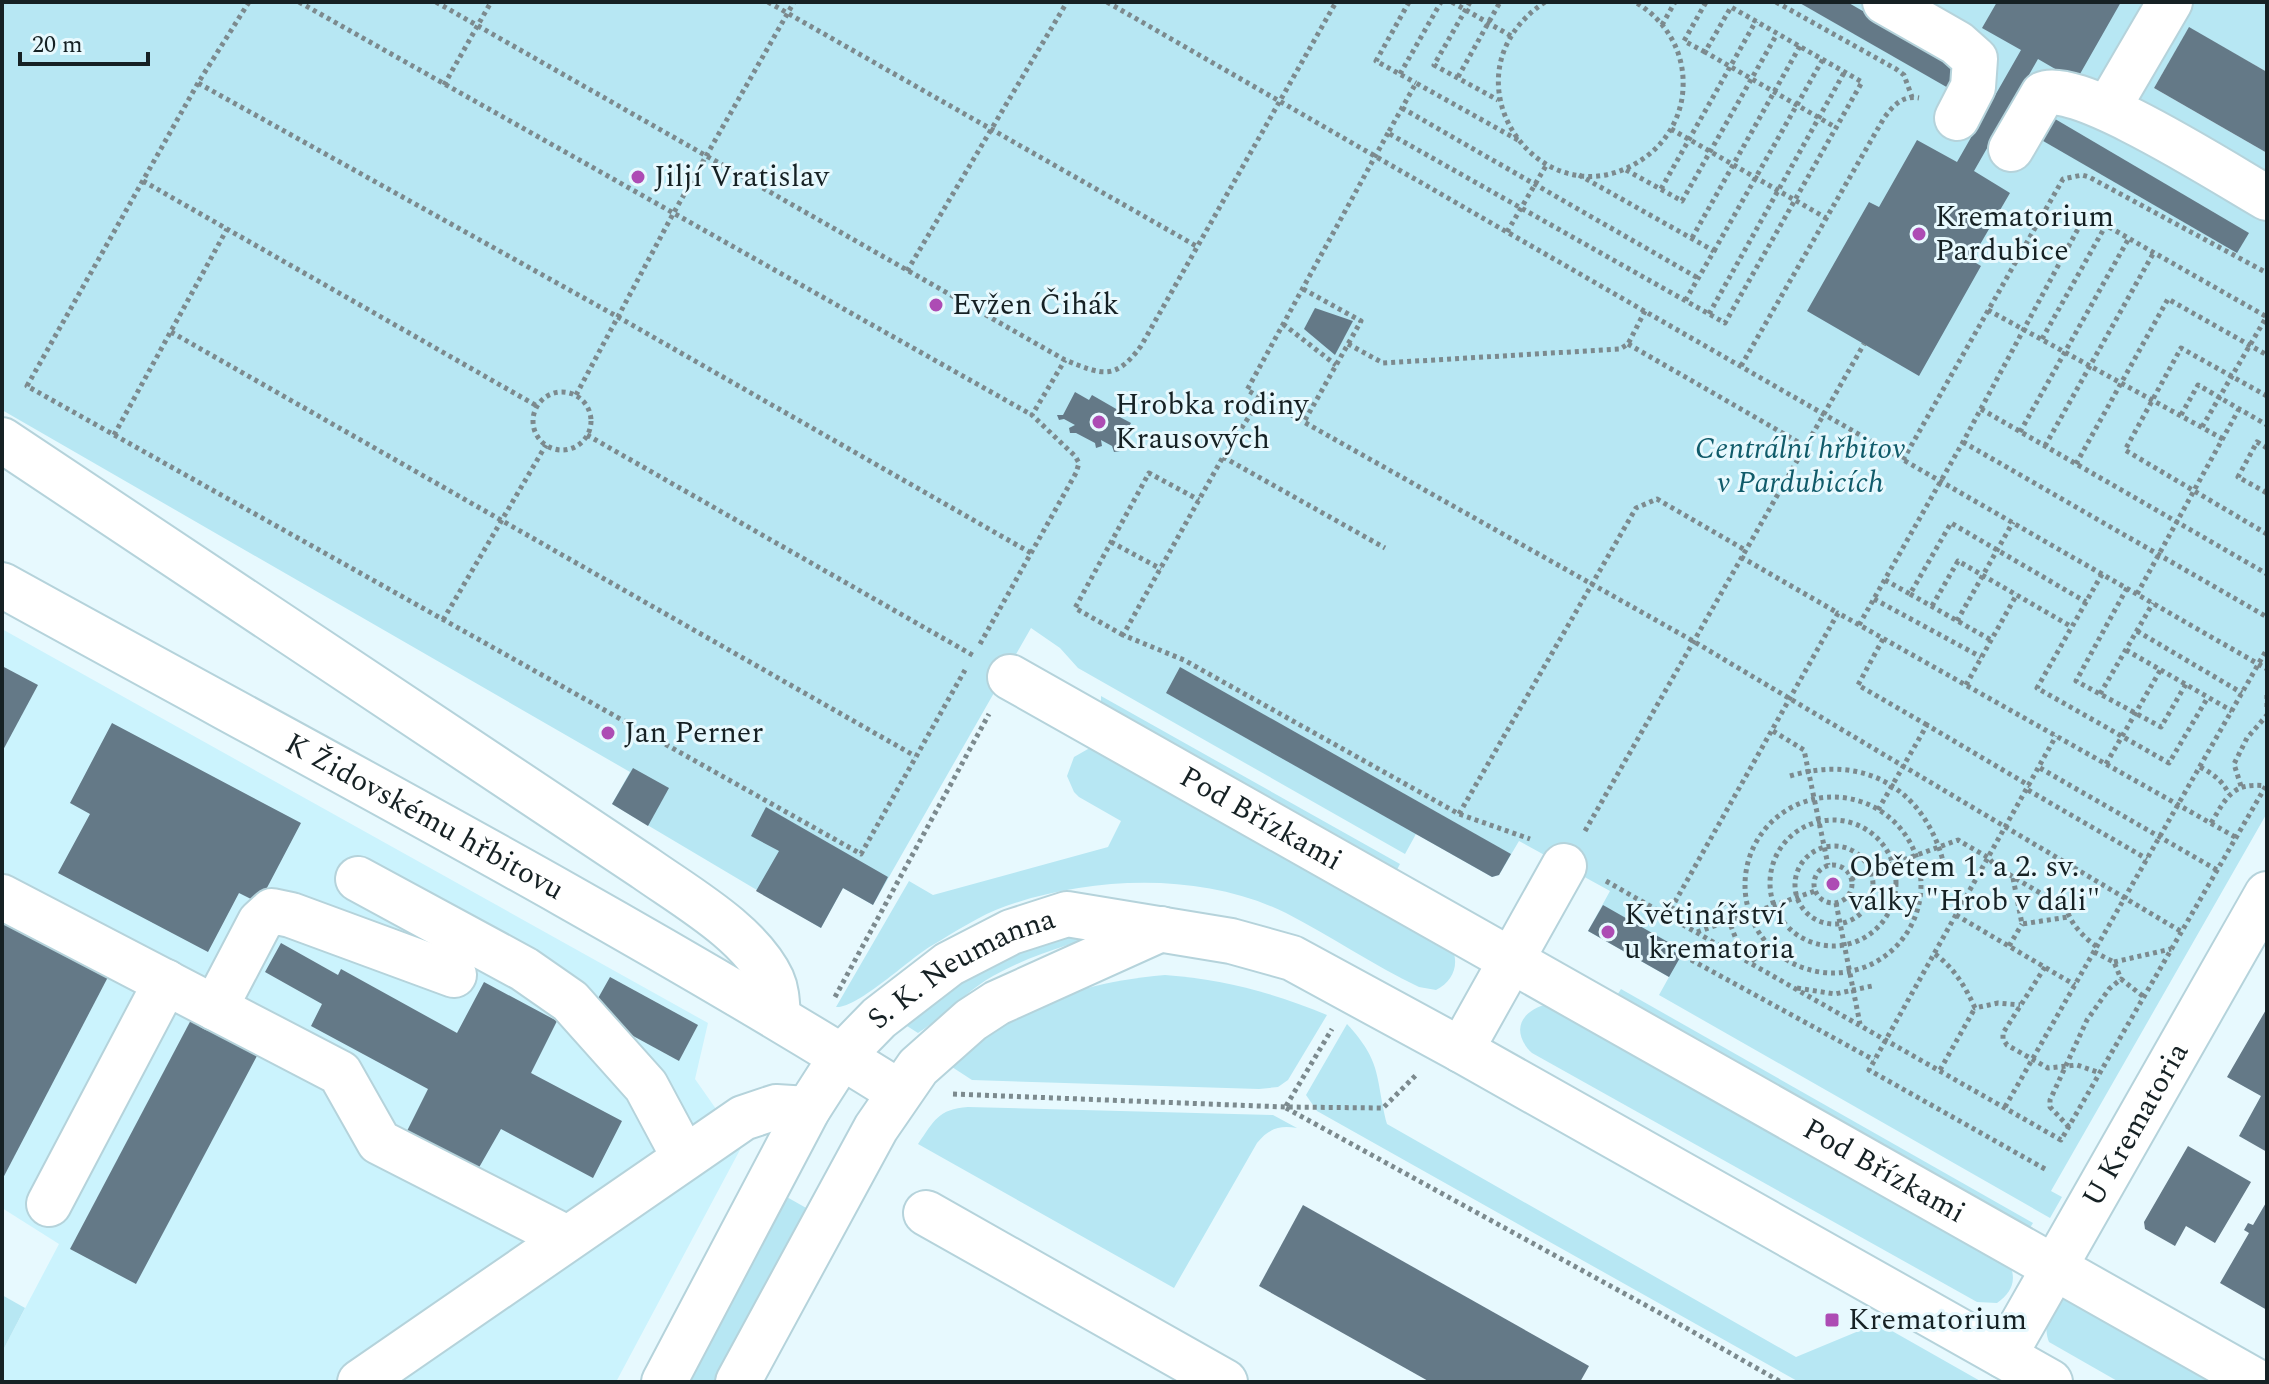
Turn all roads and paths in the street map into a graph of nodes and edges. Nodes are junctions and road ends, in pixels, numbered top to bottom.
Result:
1 (249, 2) edge
2 (299, 2) edge
3 (436, 2) edge
4 (491, 2) edge
5 (768, 2) edge
6 (794, 2) edge
7 (1067, 2) edge
8 (1107, 2) edge
9 (1336, 2) edge
10 (1409, 2) edge
11 (1441, 2) edge
12 (1452, 2) edge
13 (1470, 2) edge
14 (1500, 2) edge
15 (1545, 2) edge
16 (1635, 2) edge
17 (1675, 2) edge
18 (1706, 2) edge
19 (1776, 2) edge
20 (1885, 2) edge
21 (2170, 2) edge
22 (1646, 5) edge
23 (1466, 10) junction
24 (788, 13) junction
25 (1756, 21) junction
26 (1488, 23) junction
27 (1662, 25) junction
28 (478, 26) junction
29 (1777, 34) junction
30 (1511, 36) junction
31 (1684, 41) junction
32 (1675, 44) junction
33 (1800, 46) junction
34 (1705, 52) junction
35 (1823, 59) junction
36 (1730, 67) junction
37 (1845, 71) junction
38 (1400, 74) junction
39 (1458, 77) junction
40 (1751, 79) junction
41 (198, 83) junction
42 (1416, 83) junction
43 (444, 85) junction
44 (1774, 92) junction
45 (1912, 97) junction
46 (1280, 101) junction
47 (1499, 101) junction
48 (1797, 105) junction
49 (1402, 108) junction
50 (2108, 108) junction
51 (1819, 117) junction
52 (1957, 118) joint
53 (1835, 127) junction
54 (991, 129) junction
55 (1671, 129) junction
56 (1388, 133) junction
57 (1689, 139) junction
58 (1518, 140) junction
59 (2011, 149) dead end
60 (1710, 152) junction
61 (707, 155) junction
62 (1375, 156) junction
63 (1547, 164) junction
64 (1734, 164) junction
65 (1625, 169) junction
66 (1578, 175) junction
67 (1756, 177) junction
68 (143, 181) junction
69 (1535, 185) junction
70 (1661, 189) junction
71 (1778, 190) junction
72 (2267, 198) edge
73 (1794, 200) junction
74 (1521, 208) junction
75 (673, 214) junction
76 (1826, 218) junction
77 (2106, 225) junction
78 (227, 229) junction
79 (1507, 232) junction
80 (1692, 238) junction
81 (2129, 238) junction
82 (1198, 247) junction
83 (1714, 251) junction
84 (2154, 252) junction
85 (907, 271) junction
86 (2267, 273) edge
87 (1698, 278) junction
88 (1303, 289) junction
89 (1685, 301) junction
90 (1988, 310) junction
91 (1645, 311) junction
92 (1709, 314) junction
93 (2267, 316) edge
94 (618, 317) junction
95 (1283, 324) junction
96 (2024, 330) junction
97 (171, 332) junction
98 (2042, 339) junction
99 (1348, 344) junction
100 (1628, 344) junction
101 (1864, 344) dead end
102 (2249, 345) junction
103 (2065, 352) junction
104 (2267, 355) edge
105 (1065, 360) junction
106 (1336, 365) junction
107 (2090, 365) junction
108 (1741, 366) junction
109 (2232, 376) junction
110 (2121, 383) junction
111 (576, 395) junction
112 (2267, 396) edge
113 (1261, 398) junction
114 (2220, 398) junction
115 (2152, 400) junction
116 (537, 406) junction
117 (1981, 409) junction
118 (2239, 409) junction
119 (1823, 413) junction
120 (1032, 415) junction
121 (2181, 415) junction
122 (1304, 422) junction
123 (2267, 425) edge
124 (2202, 427) junction
125 (2020, 432) junction
126 (114, 435) junction
127 (587, 435) junction
128 (2223, 439) junction
129 (2, 440) edge
130 (1963, 442) junction
131 (546, 445) junction
132 (1805, 446) junction
133 (2045, 446) junction
134 (2267, 448) edge
135 (1223, 457) junction
136 (1903, 460) junction
137 (2076, 464) junction
138 (1941, 481) junction
139 (2194, 491) junction
140 (2267, 493) edge
141 (1199, 500) junction
142 (500, 522) junction
143 (2013, 522) junction
144 (2177, 522) junction
145 (2267, 534) edge
146 (1111, 542) junction
147 (1385, 548) dead end
148 (1745, 550) junction
149 (1997, 550) junction
150 (1031, 553) junction
151 (2159, 555) junction
152 (1741, 557) junction
153 (1161, 569) junction
154 (2102, 574) junction
155 (2267, 574) edge
156 (1982, 575) junction
157 (1885, 580) junction
158 (2, 585) edge
159 (1592, 585) junction
160 (2127, 588) junction
161 (1910, 594) junction
162 (2017, 594) junction
163 (2137, 594) junction
164 (1874, 599) junction
165 (2086, 602) junction
166 (2153, 603) junction
167 (1932, 606) junction
168 (1838, 613) junction
169 (2267, 617) edge
170 (443, 620) junction
171 (1957, 621) junction
172 (1859, 625) junction
173 (2072, 627) junction
174 (2137, 631) junction
175 (1123, 635) junction
176 (1883, 639) junction
177 (1991, 640) junction
178 (1693, 641) junction
179 (2267, 649) edge
180 (2126, 650) junction
181 (1981, 657) junction
182 (2259, 664) junction
183 (989, 665) junction
184 (2161, 669) junction
185 (2267, 669) edge
186 (2186, 684) junction
187 (1966, 685) junction
188 (2242, 693) junction
189 (2100, 694) junction
190 (2267, 695) edge
191 (2208, 697) junction
192 (1791, 700) junction
193 (2232, 711) junction
194 (2135, 713) junction
195 (2267, 713) edge
196 (1927, 725) junction
197 (1773, 731) junction
198 (2056, 736) junction
199 (2122, 736) junction
200 (915, 756) junction
201 (2106, 764) junction
202 (1903, 767) junction
203 (2200, 767) junction
204 (2040, 768) junction
205 (1809, 771) junction
206 (1790, 776) dead end
207 (2266, 785) edge
208 (1892, 786) junction
209 (2241, 786) junction
210 (2029, 788) junction
211 (2229, 794) junction
212 (1815, 799) junction
213 (2178, 804) junction
214 (1878, 810) junction
215 (1459, 814) junction
216 (1819, 822) junction
217 (2211, 823) junction
218 (2006, 827) junction
219 (2160, 837) junction
220 (2237, 838) junction
221 (1825, 847) junction
222 (1940, 847) junction
223 (1916, 856) junction
224 (1989, 858) junction
225 (2147, 859) junction
226 (1566, 863) junction
227 (1893, 864) junction
228 (1828, 865) junction
229 (1944, 865) dead end
230 (2217, 870) junction
231 (1870, 872) junction
232 (2013, 877) junction
233 (358, 879) dead end
234 (1851, 879) junction
235 (1815, 891) junction
236 (2267, 894) edge
237 (2, 897) edge
238 (1797, 898) junction
239 (2125, 898) junction
240 (1722, 903) dead end
241 (1836, 903) junction
242 (1774, 905) junction
243 (1750, 914) junction
244 (1956, 915) junction
245 (1667, 916) junction
246 (2069, 917) junction
247 (1727, 922) junction
248 (1840, 923) junction
249 (2022, 924) junction
250 (1161, 929) junction
251 (2182, 932) junction
252 (1696, 933) junction
253 (1844, 945) junction
254 (2009, 946) junction
255 (2172, 949) junction
256 (2095, 950) junction
257 (1935, 954) junction
258 (1684, 956) dead end
259 (1512, 961) junction
260 (2114, 962) junction
261 (2045, 967) junction
262 (1764, 971) junction
263 (1849, 971) junction
264 (454, 975) dead end
265 (2121, 979) junction
266 (166, 982) junction
267 (2075, 985) junction
268 (1872, 986) dead end
269 (1792, 987) junction
270 (1853, 992) junction
271 (1355, 993) junction
272 (2144, 997) junction
273 (2021, 1005) junction
274 (215, 1008) junction
275 (1975, 1008) junction
276 (1860, 1025) junction
277 (811, 1037) junction
278 (1886, 1040) junction
279 (1461, 1050) junction
280 (1874, 1060) junction
281 (2032, 1060) junction
282 (2067, 1067) junction
283 (1940, 1070) junction
284 (2100, 1073) junction
285 (899, 1092) junction
286 (945, 1093) dead end
287 (1285, 1107) junction
288 (2005, 1107) junction
289 (1383, 1108) dead end
290 (808, 1109) junction
291 (2069, 1127) junction
292 (684, 1157) junction
293 (2045, 1169) dead end
294 (49, 1204) dead end
295 (926, 1213) dead end
296 (567, 1238) junction
297 (2055, 1268) junction
298 (2004, 1356) junction
299 (360, 1382) edge
300 (664, 1382) edge
301 (738, 1382) edge
302 (1225, 1382) edge
303 (1781, 1382) edge
304 (2050, 1382) edge
305 (2257, 1382) edge

1 - 41 path
2 - 43 path
3 - 28 path
4 - 28 path
5 - 24 path
6 - 24 path
7 - 54 path
8 - 46 path
9 - 46 path
10 - 38 path
11 - 38 path
12 - 23 path
13 - 23 path
14 - 26 path
15 - 30 path
16 - 22 path
17 - 27 path
18 - 31 path
19 - 45 path
20 - 52 street
21 - 50 street
22 - 27 path
23 - 26 path
23 - 39 path
24 - 54 path
24 - 61 path
25 - 29 path
25 - 34 path
25 - 36 path
26 - 30 path
26 - 39 path
27 - 32 path
28 - 43 path
28 - 61 path
29 - 33 path
29 - 40 path
30 - 47 path
31 - 32 path
31 - 34 path
32 - 55 path
33 - 35 path
33 - 44 path
34 - 36 path
35 - 37 path
35 - 48 path
36 - 40 path
36 - 57 path
37 - 51 path
37 - 53 path
38 - 42 path
39 - 47 path
40 - 44 path
40 - 60 path
41 - 68 path
41 - 94 path
42 - 49 path
42 - 58 path
43 - 75 path
44 - 48 path
44 - 64 path
45 - 52 path
45 - 76 path
46 - 62 path
46 - 82 path
47 - 58 path
48 - 51 path
48 - 67 path
49 - 56 path
49 - 69 path
50 - 59 street
50 - 72 street
51 - 53 path
51 - 71 path
53 - 73 path
54 - 82 path
54 - 85 path
55 - 57 path
55 - 65 path
56 - 62 path
56 - 74 path
57 - 60 path
57 - 70 path
58 - 63 path
60 - 64 path
60 - 70 path
61 - 75 path
61 - 85 path
62 - 79 path
62 - 88 path
63 - 66 path
63 - 69 path
64 - 67 path
64 - 80 path
65 - 66 path
65 - 70 path
66 - 80 path
67 - 71 path
67 - 83 path
68 - 78 path
68 - 126 path
69 - 74 path
69 - 87 path
71 - 73 path
71 - 92 path
73 - 76 path
73 - 92 path
74 - 79 path
74 - 89 path
75 - 94 path
75 - 120 path
76 - 108 path
77 - 81 path
77 - 96 path
77 - 98 path
78 - 97 path
78 - 116 path
79 - 91 path
80 - 83 path
81 - 84 path
81 - 103 path
82 - 105 path
83 - 87 path
84 - 93 path
84 - 107 path
85 - 105 path
86 - 90 path
87 - 89 path
88 - 95 path
88 - 99 path
89 - 92 path
90 - 96 path
90 - 136 path
91 - 100 path
91 - 108 path
93 - 102 path
94 - 111 path
94 - 150 path
95 - 106 path
95 - 113 path
96 - 98 path
96 - 117 path
97 - 126 path
97 - 142 path
98 - 103 path
99 - 100 path
99 - 106 path
100 - 132 path
101 - 119 path
102 - 104 path
102 - 109 path
102 - 110 path
103 - 107 path
103 - 125 path
105 - 120 path
106 - 122 path
107 - 110 path
107 - 133 path
108 - 119 path
109 - 112 path
109 - 114 path
109 - 115 path
110 - 115 path
110 - 137 path
111 - 116 path
111 - 127 path
113 - 122 path
113 - 135 path
114 - 118 path
114 - 121 path
114 - 124 path
115 - 121 path
115 - 139 path
116 - 131 path
117 - 125 path
117 - 130 path
118 - 123 path
118 - 128 path
119 - 132 path
119 - 136 path
120 - 150 path
121 - 124 path
122 - 159 path
124 - 128 path
125 - 133 path
126 - 170 path
127 - 131 path
127 - 183 path
128 - 139 path
129 - 277 street
130 - 138 path
130 - 151 path
131 - 142 path
132 - 148 path
133 - 137 path
134 - 140 path
135 - 141 path
135 - 147 path
136 - 138 path
137 - 144 path
138 - 143 path
138 - 157 path
139 - 144 path
139 - 145 path
141 - 146 path
141 - 153 path
142 - 170 path
142 - 200 path
143 - 149 path
143 - 154 path
144 - 151 path
144 - 155 path
146 - 153 path
146 - 175 path
148 - 152 path
148 - 159 path
149 - 156 path
149 - 161 path
149 - 165 path
150 - 183 path
151 - 163 path
151 - 169 path
152 - 168 path
152 - 178 path
153 - 175 path
154 - 160 path
154 - 165 path
156 - 162 path
156 - 167 path
156 - 171 path
157 - 161 path
157 - 164 path
158 - 277 street, K Židovskému hřbitovu
159 - 178 path
159 - 215 path
160 - 163 path
160 - 189 path
161 - 167 path
162 - 173 path
162 - 177 path
163 - 166 path
164 - 172 path
164 - 181 path
165 - 173 path
166 - 174 path
166 - 182 path
167 - 171 path
168 - 172 path
168 - 192 path
170 - 200 path
171 - 177 path
172 - 176 path
173 - 199 path
174 - 180 path
174 - 188 path
175 - 215 path
176 - 187 path
176 - 196 path
177 - 181 path
178 - 192 path
178 - 226 path
179 - 182 path
180 - 184 path
180 - 189 path
181 - 187 path
182 - 185 path
182 - 188 path
183 - 200 path
183 - 259 street, Pod Břízkami
183 - 277 path
184 - 186 path
184 - 194 path
186 - 191 path
186 - 194 path
187 - 198 path
188 - 193 path
189 - 194 path
190 - 195 path
191 - 193 path
191 - 199 path
192 - 197 path
192 - 202 path
193 - 203 path
194 - 199 path
195 - 209 path
196 - 202 path
196 - 210 path
197 - 205 path
197 - 245 path
198 - 201 path
198 - 204 path
199 - 201 path
201 - 213 path
202 - 208 path
202 - 218 path
203 - 211 path
203 - 213 path
204 - 210 path
204 - 219 path
205 - 206 path
205 - 208 path
205 - 212 path
207 - 209 path
207 - 220 path
208 - 214 path
208 - 222 path
209 - 211 path
210 - 218 path
210 - 225 path
211 - 217 path
212 - 214 path
212 - 216 path
212 - 243 path
213 - 217 path
213 - 219 path
214 - 223 path
215 - 226 path
216 - 221 path
216 - 227 path
216 - 242 path
217 - 220 path
218 - 224 path
218 - 239 path
219 - 225 path
219 - 230 path
220 - 230 path
221 - 228 path
221 - 231 path
221 - 238 path
222 - 223 path
222 - 224 path
222 - 229 path
223 - 227 path
223 - 263 path
224 - 232 path
224 - 244 path
225 - 239 path
226 - 245 path
226 - 259 street
227 - 231 path
227 - 253 path
228 - 234 path
228 - 235 path
230 - 251 path
231 - 234 path
231 - 248 path
232 - 246 path
232 - 249 path
233 - 292 street
234 - 241 path
235 - 238 path
235 - 241 path
236 - 297 street, U Krematoria
237 - 266 street
238 - 242 path
238 - 248 path
239 - 251 path
239 - 256 path
240 - 247 path
241 - 248 path
242 - 243 path
242 - 253 path
243 - 247 path
243 - 263 path
244 - 254 path
244 - 257 path
245 - 252 path
246 - 249 path
246 - 256 path
247 - 252 path
247 - 262 path
248 - 253 path
249 - 254 path
250 - 271 street
250 - 277 street, S. K. Neumanna
250 - 285 street, S. K. Neumanna
251 - 255 path
252 - 262 path
253 - 263 path
254 - 261 path
255 - 260 path
255 - 272 path
256 - 260 path
256 - 267 path
257 - 275 path
257 - 278 path
258 - 280 path
259 - 279 street
259 - 297 street, Pod Břízkami
260 - 265 path
261 - 267 path
261 - 273 path
262 - 269 path
263 - 270 path
264 - 274 street
265 - 272 path
265 - 282 path
266 - 274 street
266 - 294 street
267 - 281 path
268 - 270 path
269 - 270 path
269 - 276 path
270 - 276 path
271 - 279 street
271 - 287 path
272 - 284 path
273 - 275 path
273 - 281 path
274 - 296 street
275 - 283 path
276 - 278 path
277 - 285 street, K Židovskému hřbitovu
277 - 290 street, S. K. Neumanna
278 - 280 path
278 - 283 path
279 - 298 street
280 - 293 path
281 - 282 path
281 - 288 path
282 - 284 path
282 - 291 path
283 - 288 path
284 - 291 path
285 - 301 street, S. K. Neumanna
286 - 287 path
287 - 289 path
287 - 303 path
288 - 291 path
290 - 292 street
290 - 300 street, S. K. Neumanna
292 - 296 street
295 - 302 street
296 - 299 street
297 - 298 street, U Krematoria
297 - 305 street, Pod Břízkami
298 - 304 street

